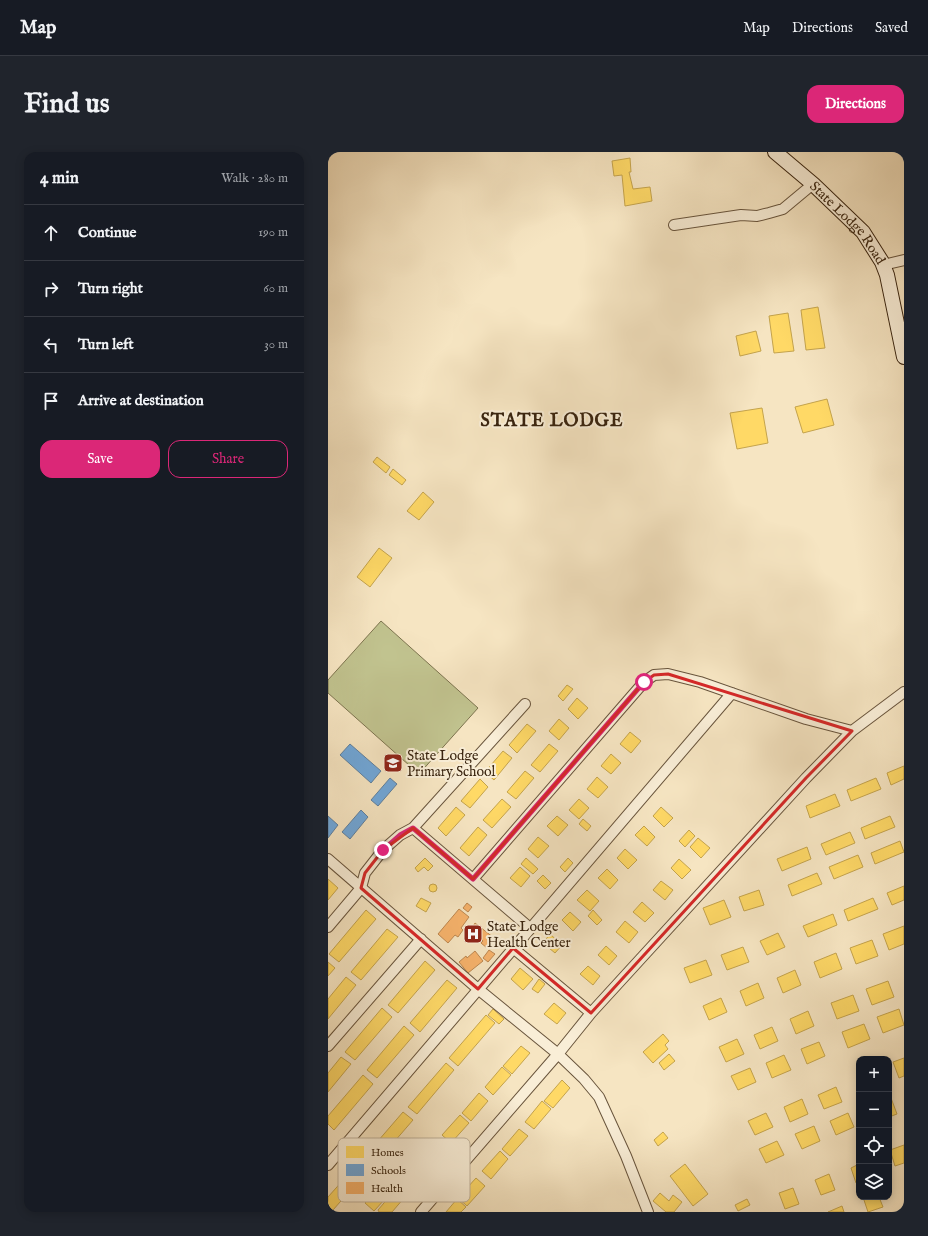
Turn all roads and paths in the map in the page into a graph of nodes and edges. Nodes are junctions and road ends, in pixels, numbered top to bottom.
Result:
1 (775, 152) edge
2 (813, 184) junction
3 (674, 225) dead end
4 (904, 260) edge
5 (884, 265) junction
6 (904, 357) edge
7 (904, 692) edge
8 (732, 693) junction
9 (525, 704) dead end
10 (852, 731) junction
11 (413, 828) junction
12 (328, 859) edge
13 (473, 879) junction
14 (361, 888) junction
15 (328, 927) edge
16 (530, 928) junction
17 (421, 938) junction
18 (513, 948) junction
19 (478, 989) junction
20 (591, 1014) junction
21 (328, 1046) edge
22 (558, 1054) junction
23 (350, 1138) edge
24 (338, 1152) edge
25 (470, 1155) edge
26 (328, 1164) edge
27 (430, 1202) edge
28 (421, 1212) edge
29 (648, 1212) edge

1 - 2 street, State Lodge Road
2 - 3 street
2 - 5 street, State Lodge Road
4 - 5 street
5 - 6 street, State Lodge Road
7 - 10 street
8 - 10 street
8 - 13 street
8 - 16 street
9 - 11 street
10 - 20 street
11 - 13 street
11 - 14 street
12 - 14 street
13 - 16 street
14 - 15 street
14 - 17 street
16 - 18 street
17 - 19 street
17 - 21 street
18 - 19 street
18 - 20 street
19 - 22 street
19 - 23 street
20 - 22 street
22 - 25 street
22 - 29 street
24 - 26 street
27 - 28 street

